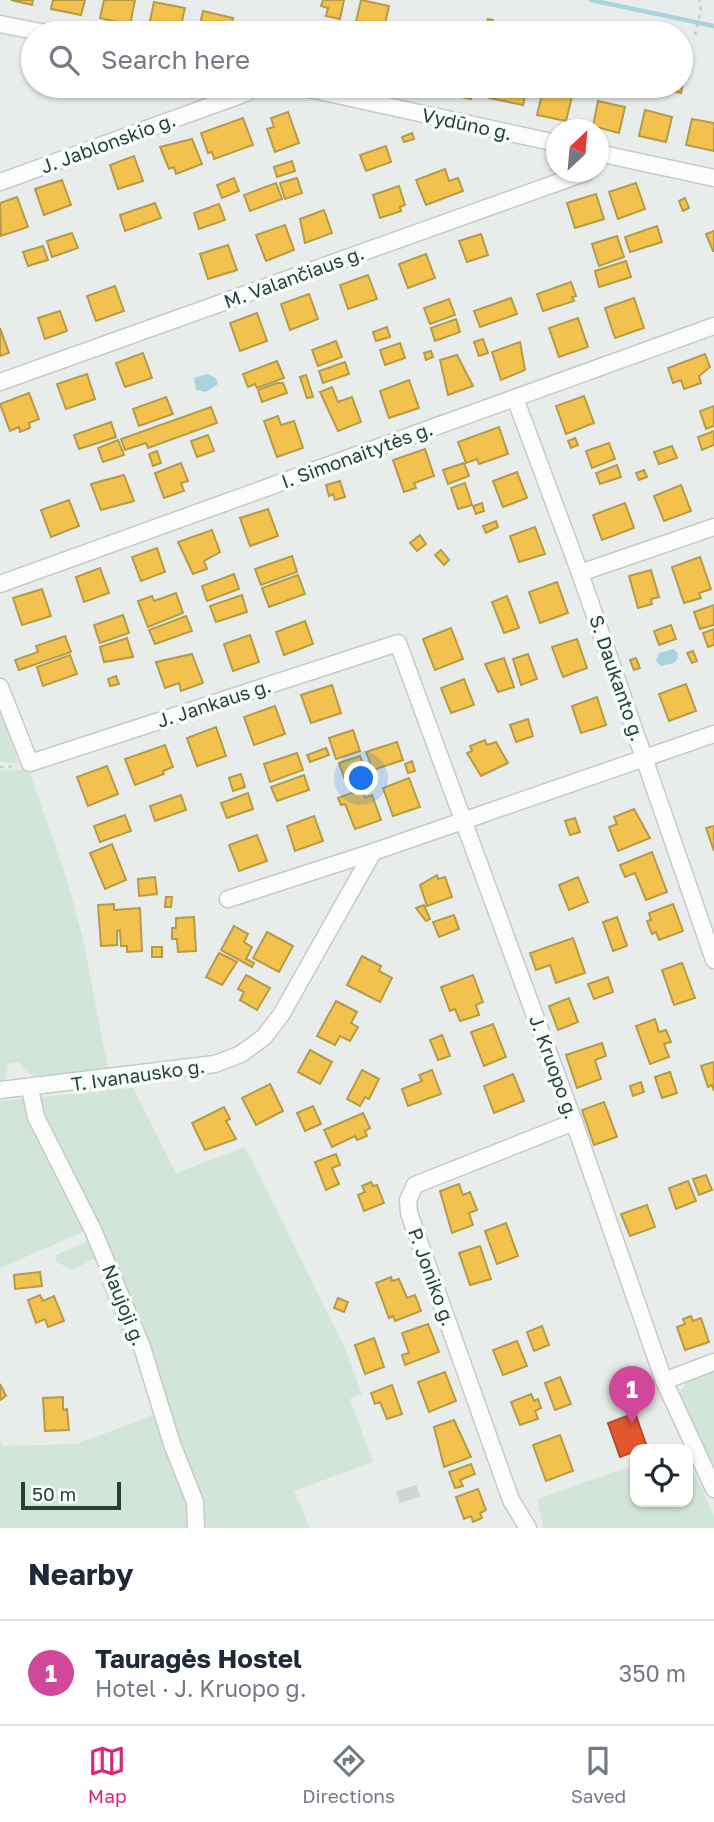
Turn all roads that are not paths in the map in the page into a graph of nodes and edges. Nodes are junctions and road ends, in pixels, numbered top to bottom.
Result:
1 (0, 24) edge
2 (21, 28) edge
3 (232, 98) edge
4 (351, 98) edge
5 (546, 141) edge
6 (609, 155) edge
7 (714, 178) edge
8 (0, 181) edge
9 (559, 182) edge
10 (714, 326) edge
11 (0, 382) edge
12 (515, 398) junction
13 (714, 527) edge
14 (580, 573) junction
15 (0, 584) edge
16 (398, 643) joint
17 (0, 687) edge
18 (714, 734) edge
19 (645, 758) junction
20 (465, 820) junction
21 (373, 852) junction
22 (228, 899) dead end
23 (714, 960) edge
24 (30, 1089) junction
25 (0, 1090) edge
26 (574, 1122) junction
27 (714, 1362) edge
28 (664, 1381) junction
29 (714, 1489) edge
30 (196, 1528) edge
31 (528, 1528) edge

1 - 2 street
3 - 8 street, J. Jablonskio g.
4 - 5 street, Vydūno g.
6 - 7 street
9 - 11 street, M. Valančiaus g.
10 - 12 street, I. Simonaitytės g.
12 - 14 street, S. Daukanto g.
12 - 15 street, I. Simonaitytės g.
13 - 14 street
14 - 19 street, S. Daukanto g.
16 - 17 street, J. Jankaus g.
16 - 20 street, J. Kruopo g.
18 - 19 street
19 - 20 street
19 - 23 street, S. Daukanto g.
20 - 21 street
20 - 26 street, J. Kruopo g.
21 - 22 street
21 - 24 street, T. Ivanausko g.
24 - 25 street, T. Ivanausko g.
24 - 30 street, Naujoji g.
26 - 28 street, J. Kruopo g.
26 - 31 street, P. Joniko g.
27 - 28 street
28 - 29 street, J. Kruopo g.

